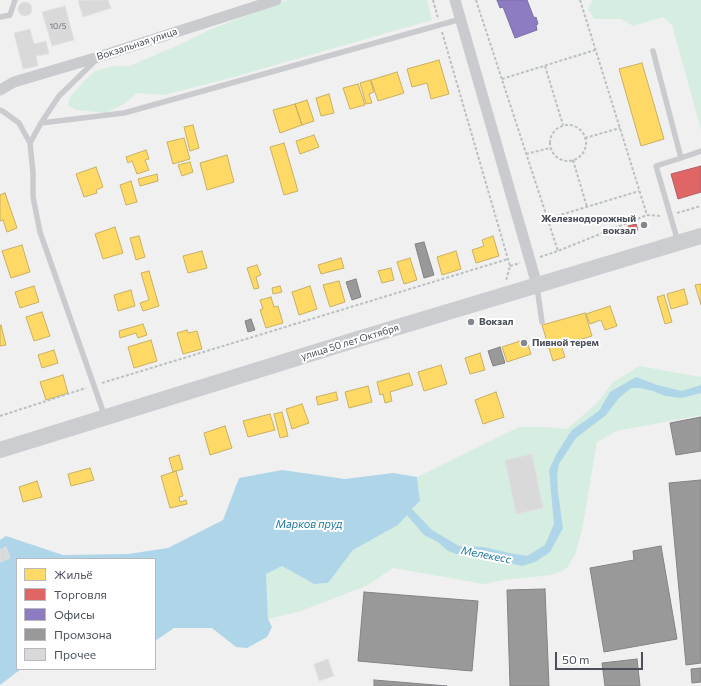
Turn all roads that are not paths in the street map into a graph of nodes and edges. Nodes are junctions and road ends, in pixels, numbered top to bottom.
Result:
1 (15, 0) edge
2 (276, 0) edge
3 (455, 0) edge
4 (0, 17) edge
5 (460, 19) junction
6 (653, 51) dead end
7 (99, 57) junction
8 (0, 90) edge
9 (0, 110) edge
10 (41, 123) junction
11 (30, 143) junction
12 (701, 151) edge
13 (681, 158) junction
14 (701, 236) edge
15 (678, 242) junction
16 (537, 285) junction
17 (542, 322) dead end
18 (105, 418) junction
19 (0, 450) edge

1 - 4 lane
2 - 7 street, Вокзальная улица
3 - 5 street
5 - 10 lane
5 - 16 street
6 - 13 lane
7 - 8 street, Вокзальная улица
7 - 10 lane
9 - 11 lane
10 - 11 lane
11 - 18 lane
12 - 13 lane
13 - 15 lane
14 - 15 main road, улица 50 лет Октября
15 - 16 main road, улица 50 лет Октября
16 - 17 lane
16 - 18 main road, улица 50 лет Октября
18 - 19 main road, улица 50 лет Октября

